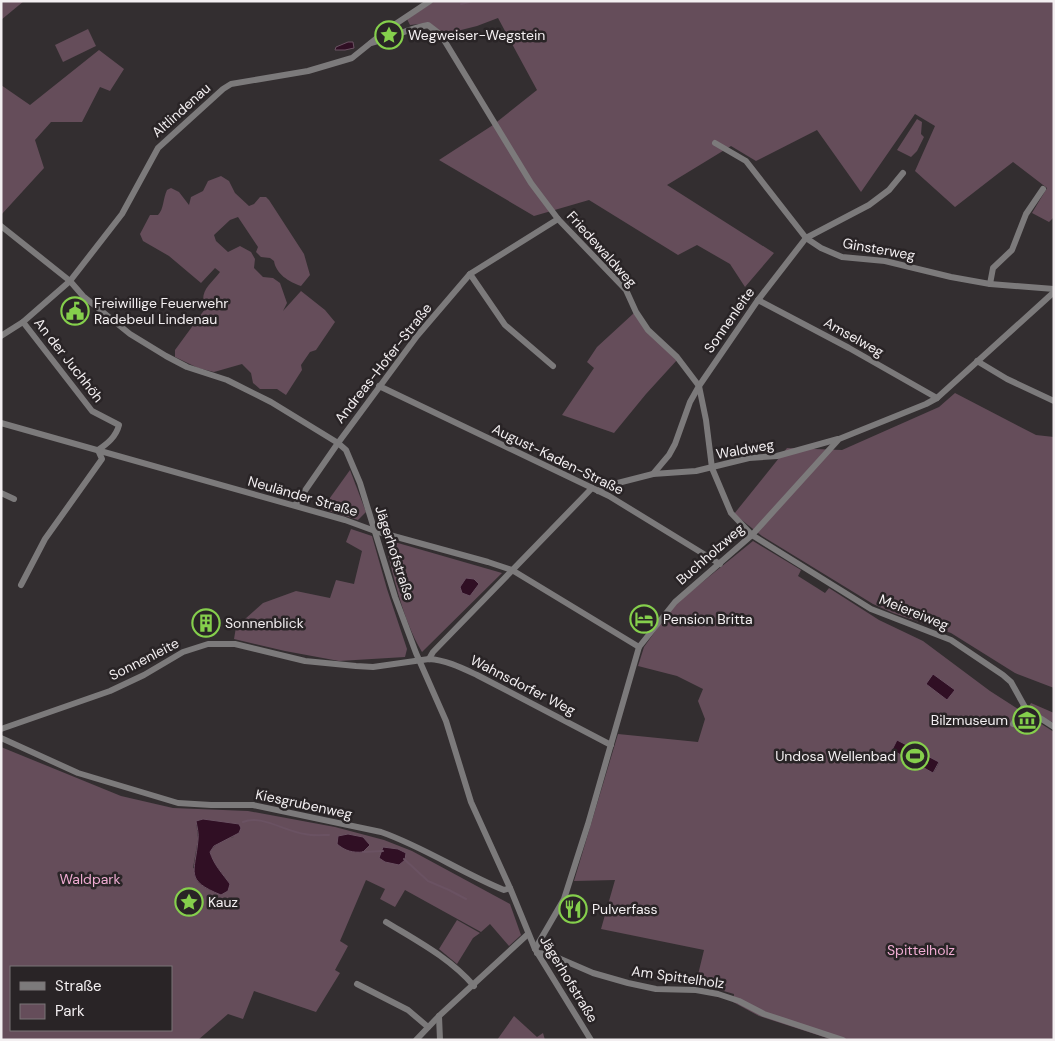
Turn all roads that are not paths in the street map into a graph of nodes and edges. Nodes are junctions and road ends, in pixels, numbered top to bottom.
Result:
1 (430, 1) edge
2 (441, 35) joint
3 (371, 43) junction
4 (715, 143) dead end
5 (903, 173) dead end
6 (1043, 189) dead end
7 (558, 219) junction
8 (1, 226) edge
9 (806, 238) junction
10 (470, 274) junction
11 (70, 281) junction
12 (990, 284) junction
13 (1054, 291) edge
14 (758, 300) junction
15 (23, 322) junction
16 (1, 336) edge
17 (977, 361) junction
18 (553, 366) dead end
19 (379, 386) junction
20 (698, 386) junction
21 (937, 398) junction
22 (1054, 401) edge
23 (1, 423) edge
24 (839, 439) junction
25 (338, 443) junction
26 (98, 450) junction
27 (712, 468) junction
28 (653, 474) junction
29 (595, 489) junction
30 (1, 493) edge
31 (14, 499) dead end
32 (295, 505) junction
33 (375, 531) junction
34 (752, 535) junction
35 (720, 564) junction
36 (512, 570) junction
37 (21, 585) dead end
38 (639, 647) junction
39 (429, 659) junction
40 (420, 661) junction
41 (1024, 706) junction
42 (1012, 724) dead end
43 (1054, 727) edge
44 (1, 729) edge
45 (1, 738) edge
46 (611, 745) junction
47 (510, 888) junction
48 (386, 922) dead end
49 (528, 934) junction
50 (536, 951) junction
51 (356, 984) dead end
52 (474, 986) junction
53 (439, 1016) junction
54 (428, 1027) junction
55 (416, 1040) edge
56 (440, 1040) edge
57 (591, 1040) edge
58 (843, 1040) edge

1 - 3 street, Altlindenau
2 - 3 street, Altlindenau
2 - 7 street, Friedewaldweg
3 - 11 street, Altlindenau
4 - 9 street, Ginsterweg
5 - 9 street, Sonnenleite
6 - 12 street
7 - 10 street, Andreas-Hofer-Straße
7 - 20 street, Friedewaldweg
8 - 11 street, Jägerhofstraße
9 - 12 street, Ginsterweg
9 - 14 street, Sonnenleite
10 - 18 street
10 - 19 street, Andreas-Hofer-Straße
11 - 15 street, Altlindenau
11 - 25 street, Jägerhofstraße
12 - 13 street, Ginsterweg
13 - 17 street, Buchholzweg
14 - 20 street, Sonnenleite
14 - 21 street, Amselweg
15 - 16 street, Altlindenau
15 - 26 street, An der Juchhöh
17 - 21 street, Buchholzweg
17 - 22 street
19 - 25 street, Andreas-Hofer-Straße
19 - 29 street, August-Kaden-Straße
20 - 27 street, Friedewaldweg
20 - 28 street, Sonnenleite
21 - 24 street, Buchholzweg
23 - 26 street, Neuländer Straße
24 - 27 street, Waldweg
24 - 34 street, Buchholzweg
25 - 32 street, Andreas-Hofer-Straße
25 - 33 street, Jägerhofstraße
26 - 32 street, Neuländer Straße
26 - 37 street
27 - 28 street, Waldweg
27 - 34 street, Friedewaldweg
28 - 29 street
29 - 35 street, August-Kaden-Straße
29 - 36 street
30 - 31 street
32 - 33 street, Neuländer Straße
33 - 36 street, Neuländer Straße
33 - 40 street, Jägerhofstraße
34 - 35 street, Buchholzweg
34 - 41 street, Meiereiweg
35 - 38 street, Buchholzweg
36 - 38 street, Neuländer Straße
36 - 39 street
38 - 46 street, Buchholzweg
39 - 40 street, Wahnsdorfer Weg
39 - 46 street, Wahnsdorfer Weg
40 - 44 street, Sonnenleite
40 - 47 street, Jägerhofstraße
41 - 42 street
41 - 43 street, Meiereiweg
45 - 47 street, Kiesgrubenweg
46 - 50 street, Buchholzweg
47 - 49 street, Jägerhofstraße
48 - 52 street
49 - 50 street, Jägerhofstraße
49 - 52 street
50 - 57 street, Jägerhofstraße
50 - 58 street, Am Spittelholz
51 - 54 street
52 - 53 street
53 - 54 street
53 - 56 street
54 - 55 street

